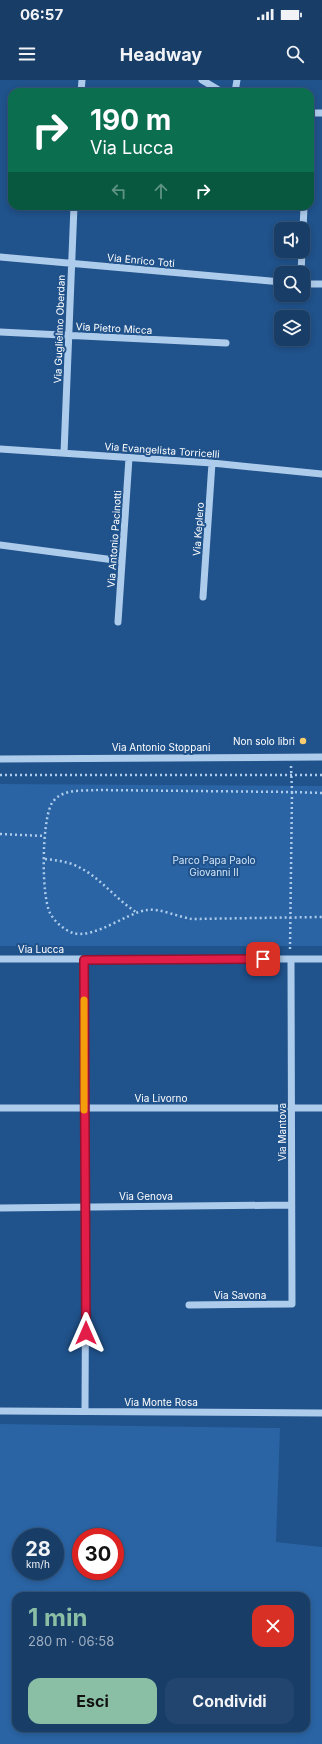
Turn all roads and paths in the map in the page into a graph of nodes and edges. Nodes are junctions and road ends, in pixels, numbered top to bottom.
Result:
1 (202, 80) edge
2 (215, 88) edge
3 (74, 210) edge
4 (304, 210) edge
5 (303, 222) edge
6 (0, 257) edge
7 (71, 263) junction
8 (274, 281) edge
9 (310, 284) edge
10 (322, 284) edge
11 (0, 332) edge
12 (68, 336) junction
13 (226, 344) dead end
14 (0, 449) edge
15 (64, 453) junction
16 (129, 458) junction
17 (212, 463) junction
18 (322, 474) edge
19 (0, 545) edge
20 (122, 561) junction
21 (203, 597) dead end
22 (118, 622) dead end
23 (291, 757) junction
24 (322, 757) edge
25 (0, 759) edge
26 (0, 775) edge
27 (291, 775) junction
28 (322, 775) edge
29 (292, 792) junction
30 (322, 793) edge
31 (0, 834) edge
32 (45, 836) junction
33 (45, 859) junction
34 (137, 912) junction
35 (291, 917) junction
36 (322, 918) edge
37 (290, 956) junction
38 (0, 959) edge
39 (322, 959) edge
40 (84, 960) junction
41 (0, 1108) edge
42 (84, 1108) junction
43 (292, 1108) junction
44 (322, 1108) edge
45 (291, 1205) junction
46 (86, 1206) junction
47 (0, 1208) edge
48 (292, 1304) joint
49 (189, 1305) dead end
50 (0, 1411) edge
51 (85, 1411) junction
52 (322, 1413) edge

1 - 2 street
3 - 7 street, Via Guglielmo Oberdan
4 - 5 street
6 - 7 street, Via Enrico Toti
7 - 8 street, Via Enrico Toti
7 - 12 street, Via Guglielmo Oberdan
9 - 10 street
11 - 12 street, Via Pietro Micca
12 - 13 street, Via Pietro Micca
12 - 15 street, Via Guglielmo Oberdan
14 - 15 street, Via Evangelista Torricelli
15 - 16 street, Via Evangelista Torricelli
16 - 17 street, Via Evangelista Torricelli
16 - 20 street, Via Antonio Pacinotti
17 - 18 street, Via Evangelista Torricelli
17 - 21 street, Via Keplero
19 - 20 street
20 - 22 street, Via Antonio Pacinotti
23 - 24 street, Via Antonio Stoppani
23 - 25 street, Via Antonio Stoppani
23 - 27 path
26 - 27 path
27 - 28 path
27 - 29 path
29 - 30 path
29 - 32 path
29 - 35 path
31 - 32 path
32 - 33 path
33 - 34 path
33 - 34 path
34 - 35 path
35 - 36 path
35 - 37 path
37 - 39 street, Via Lucca
37 - 40 street, Via Lucca
37 - 43 street, Via Mantova
38 - 40 street, Via Lucca
40 - 42 street
41 - 42 street, Via Livorno
42 - 43 street, Via Livorno
42 - 46 street
43 - 44 street, Via Livorno
43 - 45 street, Via Mantova
45 - 46 street, Via Genova
45 - 48 street, Via Mantova
46 - 47 street, Via Genova
46 - 51 street
48 - 49 street, Via Savona
50 - 51 street, Via Monte Rosa
51 - 52 street, Via Monte Rosa

